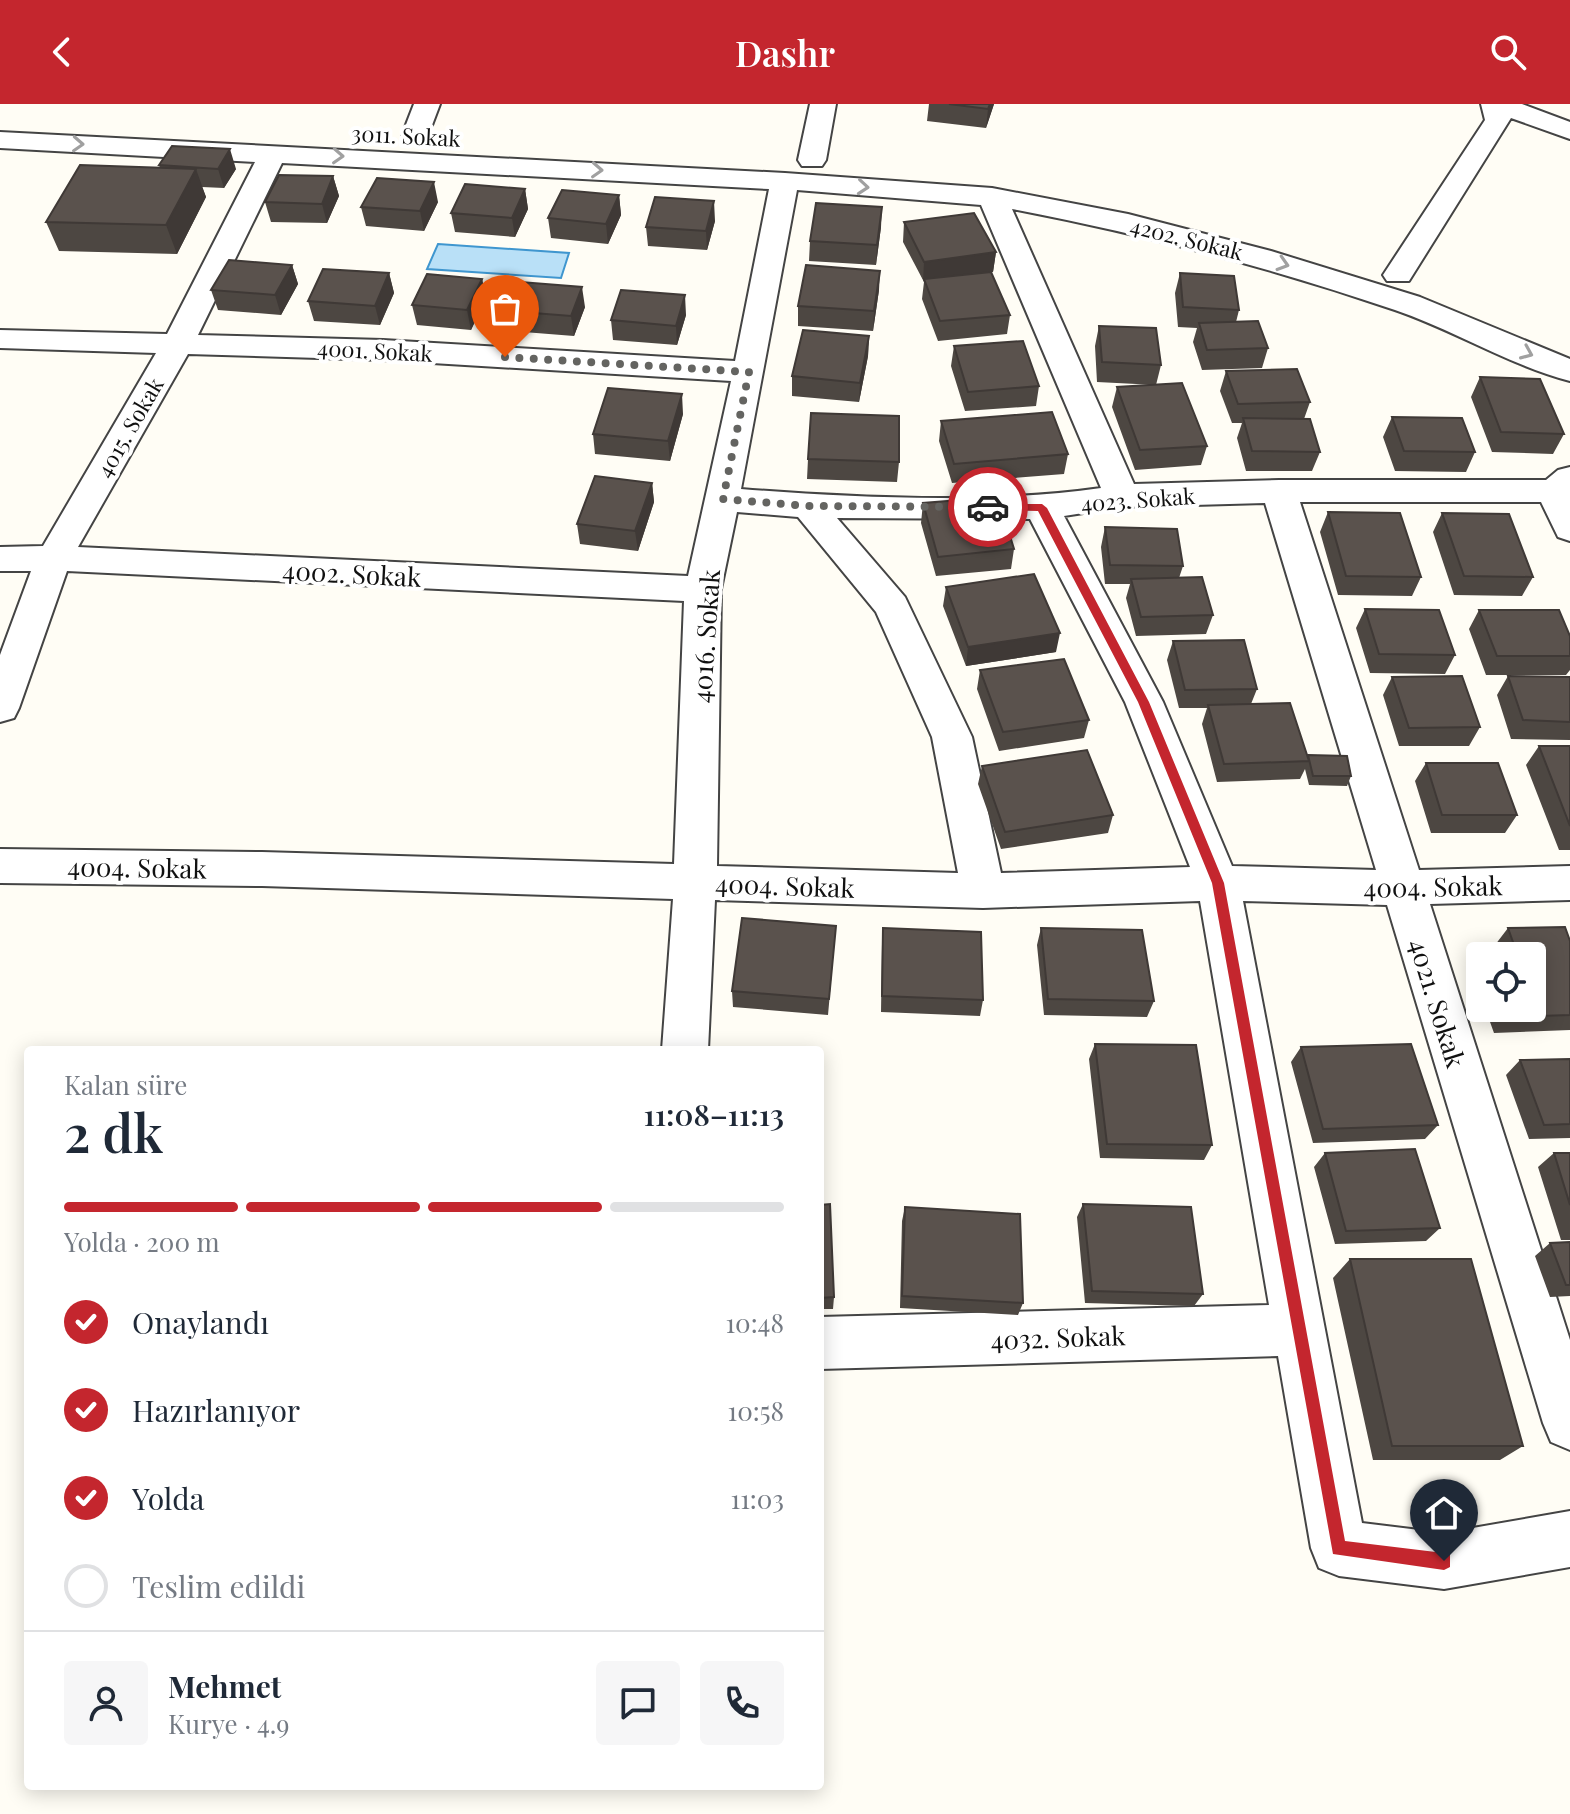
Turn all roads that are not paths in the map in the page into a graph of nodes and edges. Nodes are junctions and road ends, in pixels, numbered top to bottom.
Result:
1 (427, 104) edge
2 (823, 104) edge
3 (1490, 109) edge
4 (0, 115) edge
5 (57, 116) dead end
6 (1570, 131) edge
7 (384, 133) dead end
8 (416, 135) junction
9 (0, 140) edge
10 (273, 153) junction
11 (799, 170) junction
12 (992, 197) junction
13 (1398, 275) junction
14 (0, 339) edge
15 (178, 343) junction
16 (1570, 343) edge
17 (1570, 371) edge
18 (749, 372) junction
19 (1562, 485) edge
20 (1279, 491) junction
21 (1122, 496) junction
22 (723, 499) junction
23 (808, 506) junction
24 (1042, 508) junction
25 (1570, 529) edge
26 (54, 558) junction
27 (0, 559) edge
28 (703, 589) junction
29 (0, 708) edge
30 (0, 866) edge
31 (695, 883) junction
32 (1218, 883) junction
33 (1570, 883) edge
34 (1402, 888) junction
35 (983, 891) junction
36 (685, 1046) edge
37 (1297, 1330) junction
38 (824, 1343) edge
39 (1570, 1423) edge
40 (1570, 1539) edge

1 - 8 street
2 - 11 street, 4016. Sokak
3 - 6 street
3 - 13 street
4 - 5 street
7 - 8 street, 3011. Sokak
8 - 11 street, 3011. Sokak
9 -> 10 street, 3011. Sokak
10 -> 11 street, 3011. Sokak
10 - 15 street, 4015. Sokak
11 -> 12 street, 4202. Sokak
11 - 13 street, 4202. Sokak
11 - 18 street, 4016. Sokak
12 -> 17 street, 4202. Sokak
12 - 21 street
13 - 16 street, 4202. Sokak
14 - 15 street, 4001. Sokak
15 - 18 street, 4001. Sokak
15 - 26 street, 4015. Sokak
18 - 22 street, 4016. Sokak
19 - 20 street, 4023. Sokak
19 - 25 street
20 - 21 street, 4023. Sokak
20 - 34 street, 4021. Sokak
21 - 24 street, 4023. Sokak
22 - 23 street, 4023. Sokak
22 - 28 street, 4016. Sokak
23 - 24 street, 4023. Sokak
23 - 35 street
24 - 32 street
26 - 27 street, 4002. Sokak
26 - 28 street, 4002. Sokak
26 - 29 street, 4015. Sokak
28 - 31 street, 4016. Sokak
30 - 31 street, 4004. Sokak
31 - 35 street, 4004. Sokak
31 - 36 street, 4016. Sokak
32 - 34 street, 4004. Sokak
32 - 35 street, 4004. Sokak
32 - 37 street
33 - 34 street, 4004. Sokak
34 - 39 street, 4021. Sokak
37 - 38 street, 4032. Sokak
37 - 40 street

